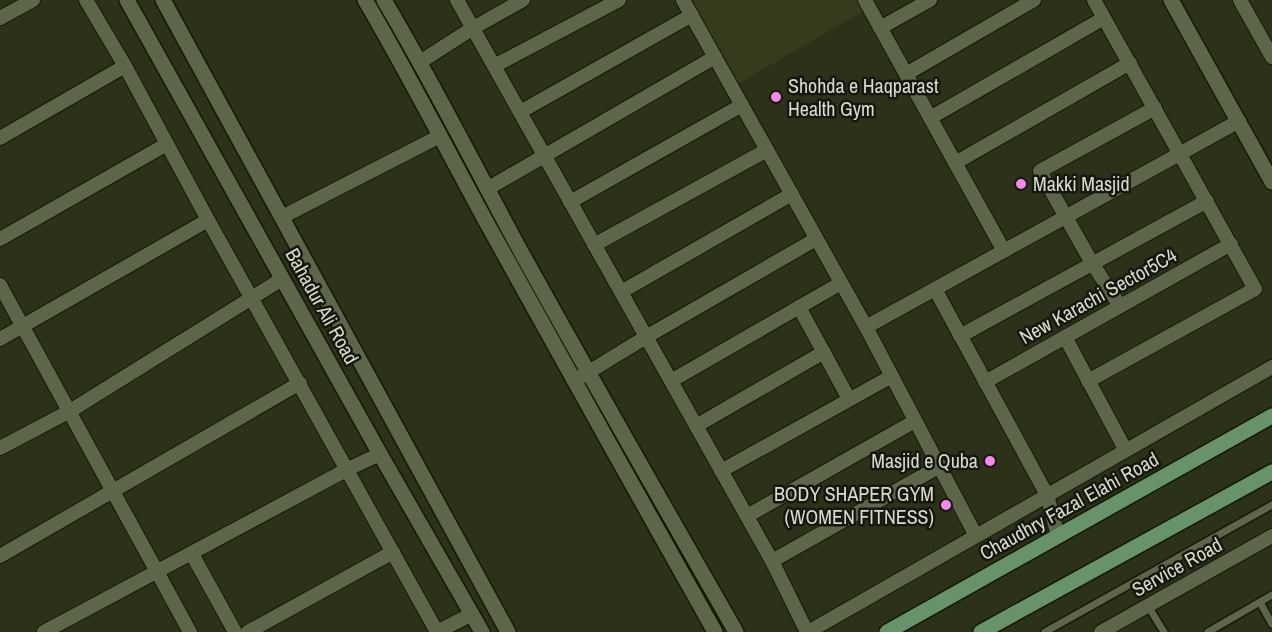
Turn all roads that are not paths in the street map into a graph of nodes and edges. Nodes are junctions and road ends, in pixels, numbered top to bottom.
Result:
1 (33, 0) edge
2 (86, 0) edge
3 (127, 0) edge
4 (163, 0) edge
5 (365, 0) edge
6 (384, 0) edge
7 (457, 0) edge
8 (523, 0) edge
9 (619, 0) edge
10 (684, 0) edge
11 (865, 0) edge
12 (930, 0) edge
13 (1034, 0) edge
14 (1094, 0) edge
15 (1171, 0) edge
16 (1240, 0) edge
17 (692, 15) junction
18 (0, 18) edge
19 (1104, 18) junction
20 (473, 28) junction
21 (880, 28) junction
22 (1268, 39) edge
23 (716, 57) junction
24 (1272, 57) edge
25 (420, 62) junction
26 (1130, 63) junction
27 (125, 66) junction
28 (494, 66) junction
29 (906, 74) junction
30 (742, 105) junction
31 (1155, 108) junction
32 (520, 112) junction
33 (930, 118) junction
34 (1239, 121) junction
35 (440, 136) junction
36 (0, 138) edge
37 (167, 144) junction
38 (767, 150) junction
39 (1181, 153) junction
40 (545, 157) junction
41 (955, 163) junction
42 (1272, 182) edge
43 (487, 189) junction
44 (792, 194) junction
45 (1207, 201) junction
46 (570, 202) junction
47 (1065, 217) junction
48 (282, 218) junction
49 (208, 220) junction
50 (0, 238) edge
51 (816, 239) junction
52 (1231, 244) junction
53 (594, 245) junction
54 (1004, 251) junction
55 (1092, 263) junction
56 (282, 279) junction
57 (841, 283) junction
58 (0, 285) edge
59 (935, 289) junction
60 (621, 292) junction
61 (252, 297) junction
62 (1120, 306) junction
63 (799, 307) junction
64 (22, 325) junction
65 (866, 327) junction
66 (960, 336) junction
67 (646, 337) junction
68 (1065, 337) junction
69 (0, 339) edge
70 (824, 352) junction
71 (1272, 367) edge
72 (588, 372) junction
73 (892, 376) junction
74 (574, 381) junction
75 (671, 381) junction
76 (1088, 381) junction
77 (985, 382) junction
78 (300, 383) junction
79 (849, 399) junction
80 (70, 411) junction
81 (1272, 416) edge
82 (915, 421) junction
83 (696, 426) junction
84 (0, 448) edge
85 (1125, 450) junction
86 (380, 454) junction
87 (940, 466) junction
88 (348, 469) junction
89 (721, 471) junction
90 (1272, 472) edge
91 (113, 490) junction
92 (1047, 495) junction
93 (1272, 505) edge
94 (747, 516) junction
95 (976, 536) junction
96 (1058, 536) junction
97 (1272, 536) edge
98 (393, 552) junction
99 (192, 554) junction
100 (0, 556) edge
101 (772, 561) junction
102 (157, 572) junction
103 (1272, 595) edge
104 (1260, 602) junction
105 (1148, 606) junction
106 (472, 614) junction
107 (1272, 624) edge
108 (44, 632) edge
109 (190, 632) edge
110 (235, 632) edge
111 (248, 632) edge
112 (482, 632) edge
113 (508, 632) edge
114 (715, 632) edge
115 (736, 632) edge
116 (807, 632) edge
117 (887, 632) edge
118 (981, 632) edge
119 (1046, 632) edge
120 (1101, 632) edge
121 (1164, 632) edge
122 (1208, 632) edge

1 - 18 street
2 - 27 street
3 - 56 street, Bahadur Ali Road
4 - 48 street, Bahadur Ali Road
5 - 35 street
6 - 25 street
7 - 20 street
8 - 20 street
9 - 28 street
10 - 17 street
11 - 21 street
12 - 21 street
13 - 29 street
14 - 19 street
15 - 34 street
16 - 22 street
17 - 23 street
17 - 32 street
19 - 26 street
19 - 33 street
20 - 25 street
20 - 28 street
21 - 29 street
22 - 24 street
23 - 30 street
23 - 40 street
25 - 43 street
26 - 31 street
26 - 41 street
27 - 36 street
27 - 37 street
28 - 32 street
29 - 33 street
30 - 38 street
30 - 46 street
31 - 39 street
31 - 47 street
32 - 40 street
33 - 41 street
34 - 39 street
34 - 42 street
35 - 48 street
35 - 74 street
37 - 49 street
37 - 50 street
38 - 44 street
38 - 53 street
39 - 45 street
39 - 47 street
40 - 43 street
40 - 46 street
41 - 54 street
43 - 72 street
44 - 51 street
44 - 60 street
45 - 52 street
45 - 55 street
46 - 53 street
47 - 54 street
47 - 55 street
48 - 113 street, Bahadur Ali Road
49 - 61 street
49 - 64 street
51 - 57 street
51 - 67 street
52 - 62 street, New Karachi Sector5C4
52 - 76 street
53 - 60 street
54 - 59 street
55 - 62 street
55 - 66 street
56 - 61 street
56 - 86 street, Bahadur Ali Road
57 - 63 street
57 - 65 street
58 - 64 street
59 - 65 street
59 - 66 street
60 - 67 street
61 - 78 street
61 - 80 street
62 - 68 street, New Karachi Sector5C4
63 - 70 street
63 - 75 street
64 - 69 street
64 - 80 street
65 - 73 street
66 - 77 street
67 - 72 street
67 - 75 street
68 - 76 street
68 - 77 street, New Karachi Sector5C4
70 - 79 street
70 - 83 street
71 - 85 street
72 - 74 street
72 - 115 street
73 - 79 street
73 - 82 street
74 - 114 street
75 - 83 street
76 - 85 street
77 - 92 street
78 - 88 street
78 - 91 street
79 - 89 street
80 - 84 street
80 - 91 street
81 - 96 main road, Chaudhry Fazal Elahi Road
82 - 87 street
82 - 94 street
83 - 89 street
85 - 92 street
86 - 88 street
86 - 106 street, Bahadur Ali Road
87 - 95 street
87 - 101 street
88 - 98 street
88 - 99 street
89 - 94 street
90 - 118 main road
91 - 100 street
91 - 102 street
92 - 95 street
92 - 96 street
93 - 119 lane
94 - 101 street
95 - 116 street
96 - 117 main road, Chaudhry Fazal Elahi Road
97 - 105 street, Service Road
98 - 106 street
98 - 111 street
99 - 102 street
99 - 110 street
101 - 116 street
102 - 108 street
102 - 109 street
103 - 104 lane
104 - 107 lane
104 - 122 lane
105 - 120 street, Service Road
105 - 121 lane
106 - 112 street, Bahadur Ali Road

